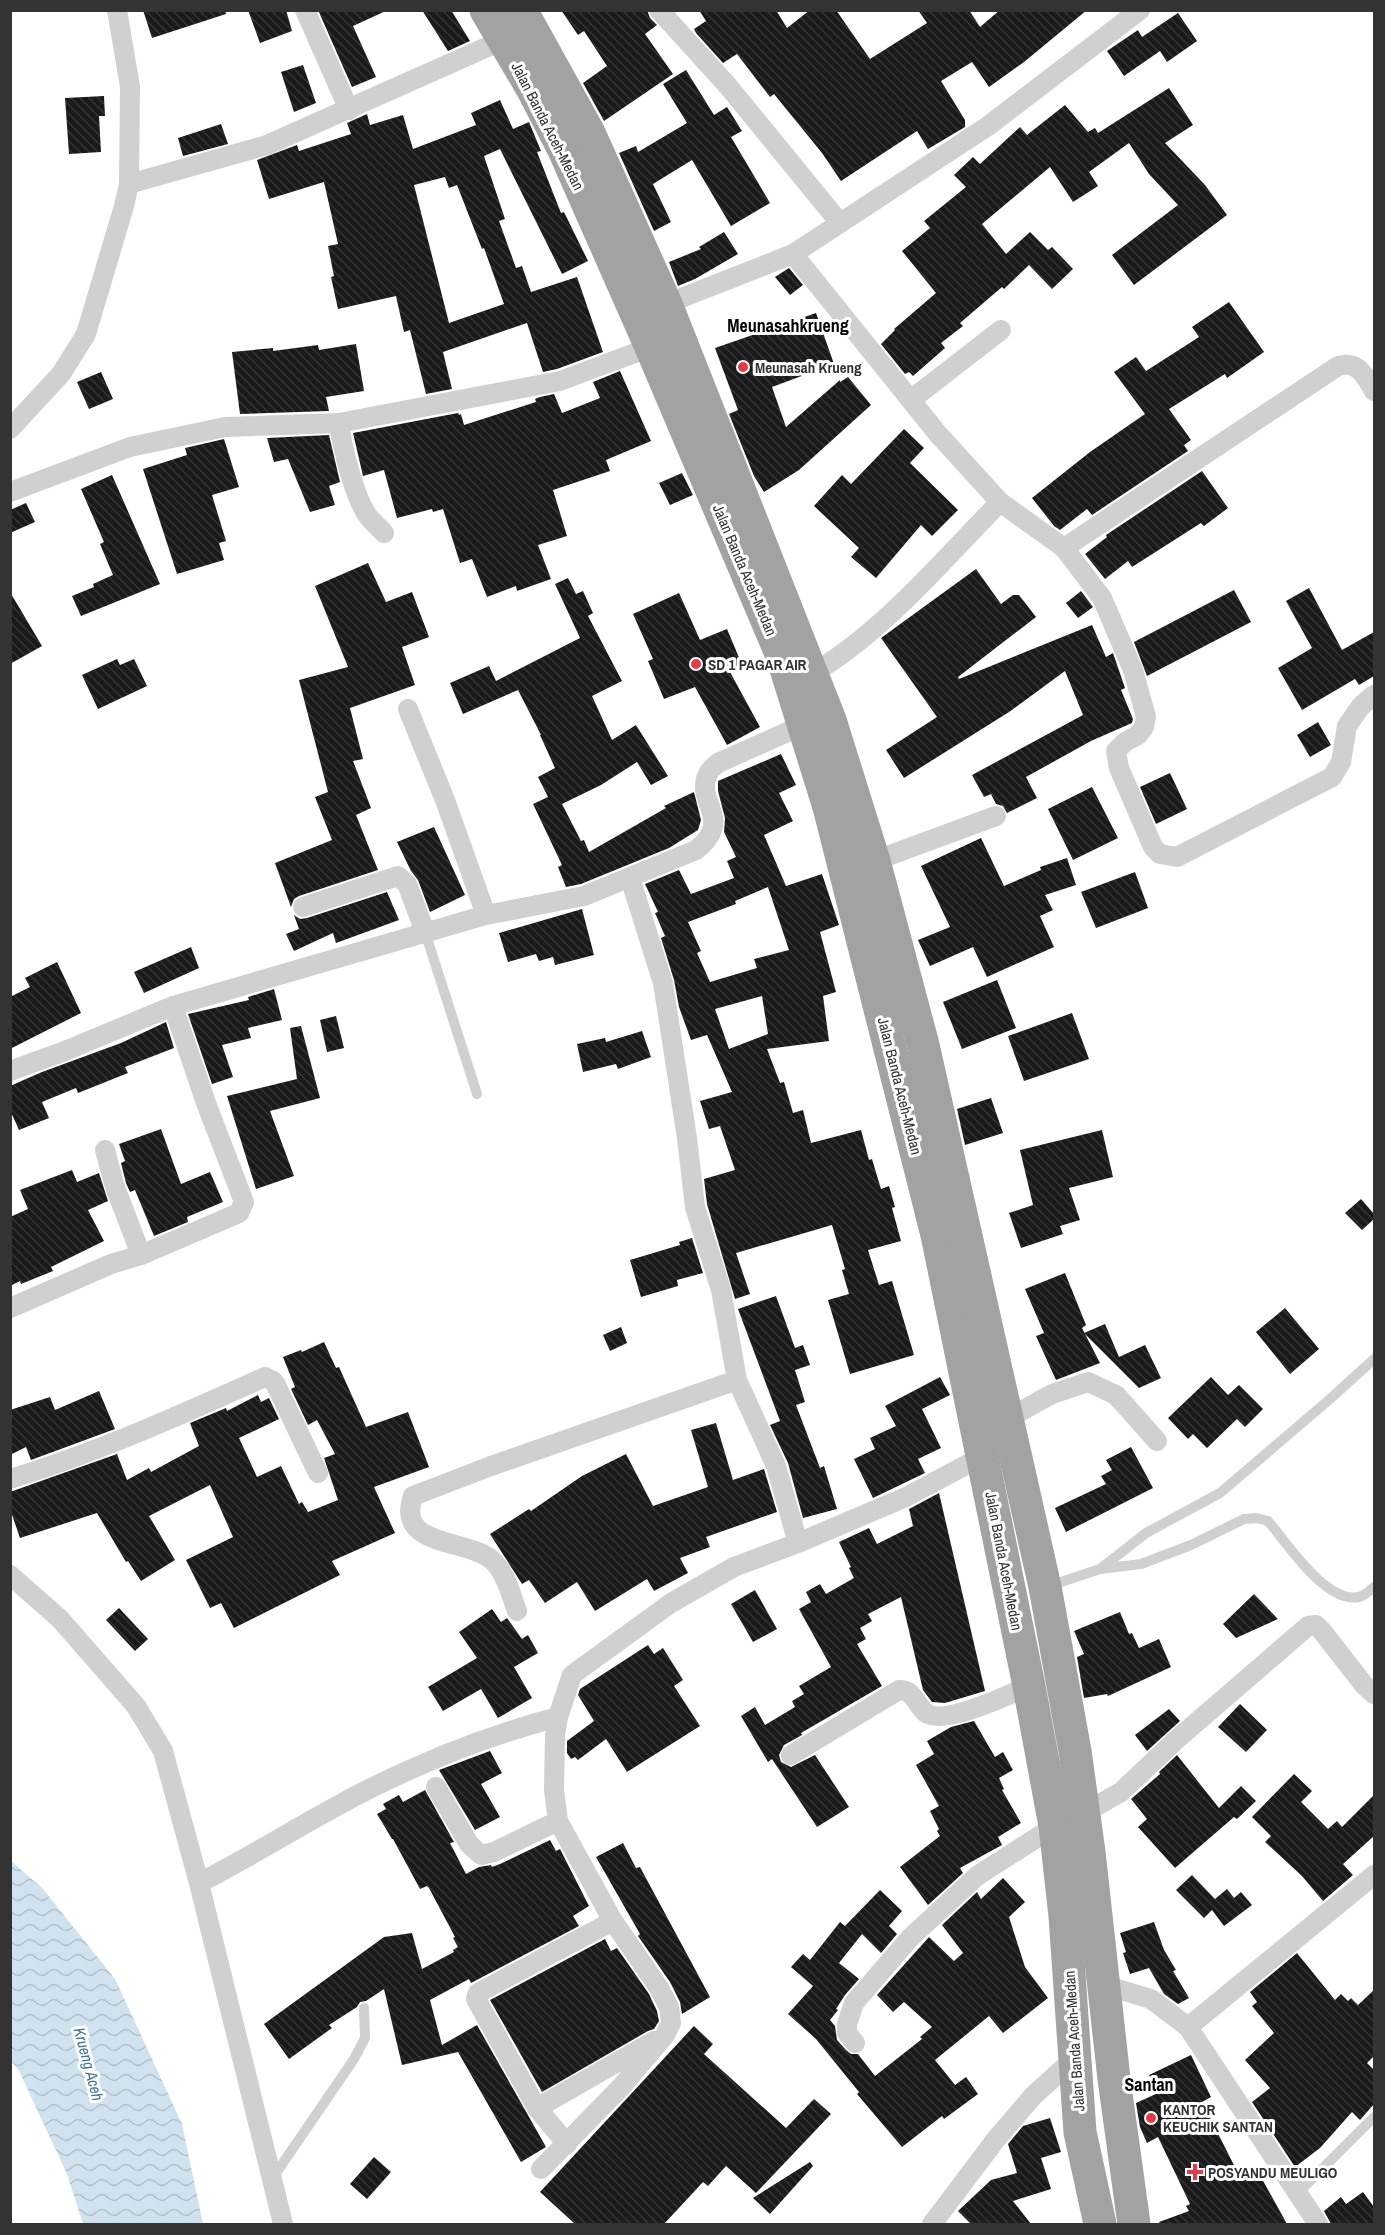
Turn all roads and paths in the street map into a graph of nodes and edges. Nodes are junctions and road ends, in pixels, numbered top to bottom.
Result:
1 (117, 10) edge
2 (305, 10) edge
3 (486, 10) edge
4 (521, 10) edge
5 (659, 10) edge
6 (1132, 13) edge
7 (503, 40) junction
8 (349, 110) junction
9 (129, 184) junction
10 (840, 223) junction
11 (793, 254) junction
12 (666, 304) junction
13 (1001, 330) dead end
14 (651, 347) junction
15 (1374, 391) edge
16 (912, 399) junction
17 (339, 423) junction
18 (10, 429) edge
19 (10, 492) edge
20 (1000, 501) junction
21 (384, 533) dead end
22 (1064, 548) junction
23 (812, 674) junction
24 (1374, 695) edge
25 (408, 709) dead end
26 (803, 725) junction
27 (996, 816) dead end
28 (874, 861) junction
29 (630, 878) junction
30 (303, 907) dead end
31 (486, 915) junction
32 (425, 932) junction
33 (173, 1006) junction
34 (10, 1071) edge
35 (477, 1094) dead end
36 (105, 1150) dead end
37 (141, 1255) junction
38 (10, 1308) edge
39 (1374, 1359) edge
40 (737, 1380) junction
41 (1007, 1419) junction
42 (1157, 1441) dead end
43 (983, 1456) junction
44 (318, 1473) dead end
45 (10, 1479) edge
46 (798, 1543) junction
47 (1100, 1569) junction
48 (10, 1575) edge
49 (1046, 1587) junction
50 (1374, 1587) edge
51 (517, 1611) dead end
52 (1029, 1686) junction
53 (1374, 1694) edge
54 (558, 1717) junction
55 (791, 1755) dead end
56 (436, 1787) dead end
57 (1069, 1820) junction
58 (558, 1821) junction
59 (1374, 1875) edge
60 (199, 1883) junction
61 (613, 1921) junction
62 (1104, 1984) junction
63 (364, 2008) dead end
64 (1188, 2026) junction
65 (665, 2035) junction
66 (855, 2043) dead end
67 (1076, 2056) junction
68 (537, 2108) junction
69 (1374, 2117) edge
70 (567, 2144) junction
71 (541, 2169) dead end
72 (272, 2179) junction
73 (1298, 2193) junction
74 (283, 2224) edge
75 (932, 2224) edge
76 (1100, 2224) edge
77 (1134, 2224) edge
78 (1318, 2224) edge

1 - 9 street
2 - 8 street
3 - 7 highway, Jalan Banda Aceh-Medan
4 - 12 highway, Jalan Banda Aceh-Medan
5 - 10 street
6 - 10 street
7 - 8 street
7 - 14 highway, Jalan Banda Aceh-Medan
8 - 9 street
9 - 18 street
10 - 11 street
11 - 12 street
11 - 16 street
12 - 23 highway, Jalan Banda Aceh-Medan
13 - 16 street
14 - 17 street
14 - 26 highway, Jalan Banda Aceh-Medan
15 - 22 street
16 - 20 street
17 - 19 street
17 - 21 street
20 - 22 street
20 - 23 street
22 - 24 street
23 - 28 highway, Jalan Banda Aceh-Medan
25 - 31 street
26 - 29 street
26 - 43 highway, Jalan Banda Aceh-Medan
27 - 28 street
28 - 41 highway, Jalan Banda Aceh-Medan
29 - 31 street
29 - 40 street
30 - 32 street
31 - 32 street
32 - 33 street
32 - 35 lane
33 - 34 street
33 - 37 street
36 - 37 street
37 - 38 street
39 - 47 lane
40 - 46 street
40 - 51 street
41 - 42 street
41 - 49 highway, Jalan Banda Aceh-Medan
43 - 46 street
43 - 52 highway, Jalan Banda Aceh-Medan
44 - 45 street
46 - 54 street
47 - 49 lane
47 - 50 lane
48 - 60 street
49 - 57 highway, Jalan Banda Aceh-Medan
52 - 55 street
52 - 57 highway, Jalan Banda Aceh-Medan
53 - 57 street
54 - 58 street
54 - 60 street
56 - 58 street
57 - 62 highway, Jalan Banda Aceh-Medan
57 - 66 street
57 - 67 highway, Jalan Banda Aceh-Medan
58 - 61 street
59 - 64 street
60 - 72 street
61 - 65 street
61 - 68 street
62 - 64 street
62 - 77 highway, Jalan Banda Aceh-Medan
63 - 72 lane
64 - 73 street
65 - 68 street
65 - 70 street
67 - 75 street
67 - 76 highway, Jalan Banda Aceh-Medan
68 - 70 street
69 - 73 lane
70 - 71 street
72 - 74 street
73 - 78 street

